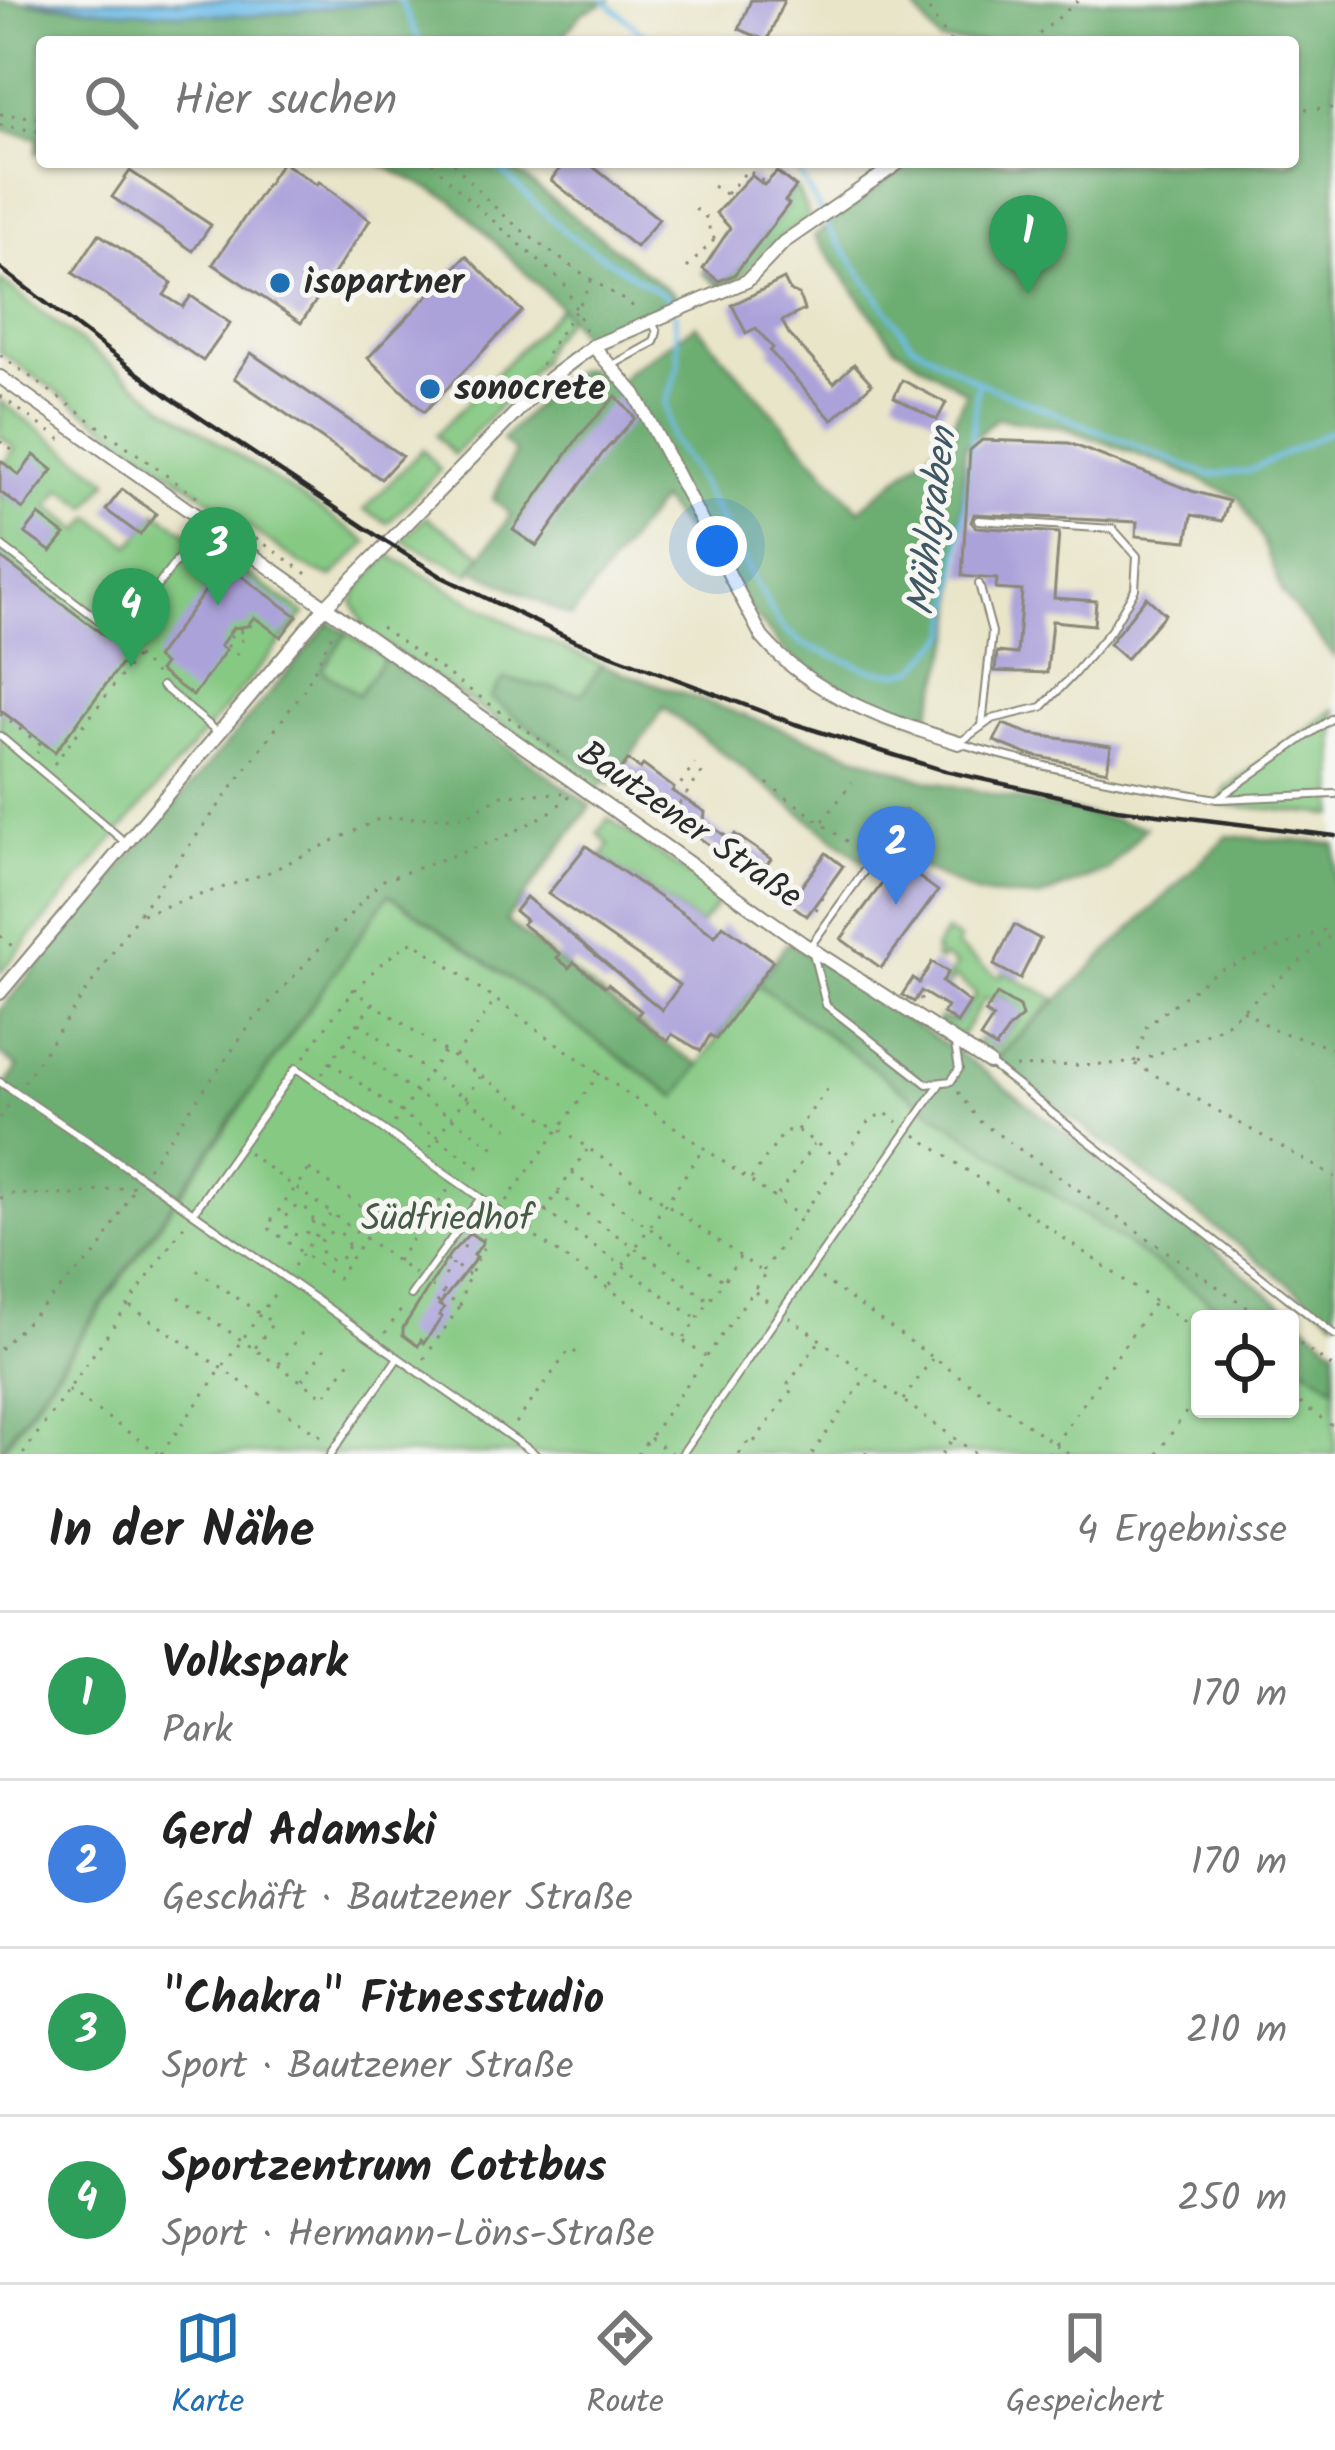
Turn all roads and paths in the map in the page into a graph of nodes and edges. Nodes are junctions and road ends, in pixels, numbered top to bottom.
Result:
1 (922, 0) edge
2 (1079, 0) edge
3 (947, 36) edge
4 (1037, 36) edge
5 (1335, 108) edge
6 (1299, 109) edge
7 (0, 114) edge
8 (36, 117) edge
9 (0, 125) edge
10 (36, 131) edge
11 (438, 168) edge
12 (458, 168) edge
13 (891, 168) edge
14 (765, 183) dead end
15 (712, 186) dead end
16 (727, 194) junction
17 (733, 199) dead end
18 (695, 209) dead end
19 (687, 268) dead end
20 (592, 280) junction
21 (577, 312) junction
22 (652, 316) junction
23 (593, 346) junction
24 (0, 355) edge
25 (542, 365) dead end
26 (611, 366) junction
27 (0, 376) edge
28 (0, 441) edge
29 (17, 454) dead end
30 (978, 520) dead end
31 (204, 523) junction
32 (0, 545) edge
33 (313, 578) dead end
34 (979, 584) dead end
35 (325, 607) junction
36 (256, 619) dead end
37 (342, 620) junction
38 (240, 630) junction
39 (120, 636) junction
40 (244, 649) dead end
41 (138, 654) junction
42 (238, 655) dead end
43 (162, 686) joint
44 (2, 715) edge
45 (1335, 716) edge
46 (0, 723) edge
47 (982, 726) junction
48 (19, 728) junction
49 (219, 733) junction
50 (15, 734) dead end
51 (0, 736) edge
52 (959, 742) junction
53 (36, 755) dead end
54 (61, 755) dead end
55 (644, 760) dead end
56 (695, 764) dead end
57 (704, 770) dead end
58 (852, 782) dead end
59 (616, 783) dead end
60 (767, 783) dead end
61 (624, 789) junction
62 (636, 793) dead end
63 (1335, 794) edge
64 (1217, 799) junction
65 (679, 804) dead end
66 (649, 805) dead end
67 (905, 814) dead end
68 (822, 823) junction
69 (126, 843) junction
70 (715, 853) dead end
71 (872, 860) junction
72 (732, 861) dead end
73 (822, 897) dead end
74 (816, 910) dead end
75 (138, 915) junction
76 (1335, 929) edge
77 (0, 936) edge
78 (811, 945) junction
79 (17, 950) dead end
80 (352, 989) junction
81 (0, 993) edge
82 (925, 993) dead end
83 (496, 1000) junction
84 (920, 1000) dead end
85 (373, 1003) junction
86 (1242, 1010) junction
87 (358, 1023) junction
88 (952, 1040) junction
89 (344, 1042) junction
90 (1335, 1048) edge
91 (445, 1051) junction
92 (454, 1057) junction
93 (330, 1062) junction
94 (1134, 1063) junction
95 (992, 1065) junction
96 (296, 1068) junction
97 (430, 1073) junction
98 (600, 1073) junction
99 (481, 1075) junction
100 (951, 1081) junction
101 (0, 1082) edge
102 (316, 1082) junction
103 (831, 1084) dead end
104 (939, 1085) junction
105 (16, 1093) junction
106 (416, 1093) junction
107 (465, 1098) junction
108 (402, 1112) junction
109 (0, 1118) edge
110 (451, 1118) junction
111 (558, 1127) junction
112 (509, 1130) dead end
113 (796, 1130) junction
114 (909, 1130) junction
115 (387, 1133) junction
116 (437, 1137) junction
117 (815, 1143) junction
118 (240, 1147) junction
119 (704, 1147) junction
120 (589, 1148) junction
121 (496, 1149) dead end
122 (422, 1158) junction
123 (841, 1161) junction
124 (481, 1168) dead end
125 (572, 1173) junction
126 (142, 1177) junction
127 (1335, 1177) edge
128 (750, 1180) junction
129 (454, 1181) junction
130 (135, 1186) junction
131 (296, 1187) junction
132 (557, 1193) junction
133 (0, 1198) edge
134 (776, 1198) junction
135 (480, 1199) junction
136 (314, 1201) junction
137 (666, 1202) junction
138 (280, 1208) junction
139 (307, 1210) junction
140 (499, 1211) junction
141 (544, 1211) junction
142 (193, 1213) junction
143 (331, 1213) junction
144 (288, 1214) junction
145 (801, 1217) junction
146 (463, 1223) junction
147 (349, 1226) junction
148 (649, 1227) junction
149 (310, 1229) junction
150 (530, 1232) junction
151 (291, 1233) junction
152 (317, 1234) junction
153 (342, 1235) junction
154 (323, 1238) junction
155 (366, 1238) junction
156 (285, 1240) junction
157 (465, 1246) dead end
158 (635, 1248) junction
159 (303, 1253) junction
160 (348, 1256) junction
161 (479, 1256) junction
162 (740, 1256) junction
163 (326, 1258) junction
164 (456, 1258) dead end
165 (397, 1261) junction
166 (320, 1265) junction
167 (456, 1266) dead end
168 (622, 1266) junction
169 (197, 1270) dead end
170 (810, 1270) junction
171 (762, 1272) junction
172 (445, 1276) dead end
173 (470, 1276) junction
174 (285, 1278) junction
175 (423, 1280) junction
176 (724, 1280) junction
177 (609, 1286) junction
178 (753, 1291) junction
179 (412, 1295) joint
180 (179, 1297) dead end
181 (710, 1301) junction
182 (1155, 1301) junction
183 (436, 1303) dead end
184 (129, 1305) junction
185 (460, 1306) junction
186 (1251, 1310) edge
187 (782, 1311) junction
188 (260, 1314) junction
189 (697, 1319) junction
190 (1191, 1327) edge
191 (304, 1330) dead end
192 (1335, 1335) edge
193 (242, 1340) junction
194 (683, 1340) junction
195 (820, 1340) junction
196 (378, 1343) junction
197 (1299, 1343) edge
198 (327, 1345) dead end
199 (0, 1349) edge
200 (254, 1349) junction
201 (578, 1354) dead end
202 (707, 1357) junction
203 (398, 1358) junction
204 (933, 1358) junction
205 (350, 1361) dead end
206 (278, 1365) junction
207 (222, 1368) junction
208 (1335, 1369) edge
209 (416, 1370) junction
210 (554, 1371) junction
211 (867, 1375) junction
212 (561, 1376) dead end
213 (301, 1381) junction
214 (68, 1390) junction
215 (903, 1400) junction
216 (1299, 1402) edge
217 (1191, 1405) edge
218 (1335, 1428) edge
219 (507, 1435) junction
220 (650, 1438) junction
221 (953, 1438) junction
222 (1055, 1444) junction
223 (817, 1447) junction
224 (333, 1450) edge
225 (23, 1454) edge
226 (160, 1454) edge
227 (535, 1454) edge
228 (638, 1454) edge
229 (677, 1454) edge
230 (739, 1454) edge
231 (812, 1454) edge
232 (827, 1454) edge
233 (942, 1454) edge
234 (976, 1454) edge
235 (1048, 1454) edge
236 (1069, 1454) edge
237 (1157, 1454) edge

1 - 3 path
2 - 4 path
5 - 6 path
7 - 8 path
9 - 10 path
11 - 21 path
12 - 20 path
13 - 22 street
14 - 16 path
15 - 16 path
16 - 17 path
18 - 19 path
20 - 21 path
20 - 22 path
21 - 23 path
21 - 25 path
22 - 23 street
22 - 26 lane
23 - 26 street
23 - 35 street
24 - 33 path
26 - 52 street
27 - 31 street, Bautzener Straße
28 - 29 path
30 - 47 lane
31 - 35 street, Bautzener Straße
31 - 39 lane
32 - 39 lane
34 - 47 lane
35 - 37 street, Bautzener Straße
35 - 49 street
36 - 38 path
37 - 75 path
37 - 78 street, Bautzener Straße
38 - 40 path
38 - 42 path
39 - 41 path
41 - 43 path
41 - 54 path
43 - 49 lane
44 - 46 path
44 - 48 path
45 - 64 lane
47 - 52 lane
48 - 50 path
48 - 53 path
49 - 69 street
51 - 69 lane
52 - 64 lane
55 - 61 path
56 - 66 path
57 - 65 path
58 - 68 path
59 - 61 path
60 - 68 path
61 - 62 path
63 - 64 lane
67 - 71 lane
68 - 71 path
69 - 81 street
70 - 72 path
71 - 78 lane
73 - 74 path
75 - 105 path
75 - 126 path
76 - 86 path
76 - 94 path
77 - 79 path
78 - 88 street, Bautzener Straße
78 - 104 lane
80 - 83 path
80 - 85 path
80 - 96 path
82 - 84 path
83 - 92 path
83 - 98 path
85 - 87 path
85 - 91 path
86 - 90 path
86 - 94 path
87 - 89 path
87 - 97 path
88 - 95 street, Bautzener Straße
88 - 100 lane
89 - 93 path
89 - 106 path
91 - 92 path
91 - 97 path
92 - 99 path
93 - 102 path
93 - 108 path
94 - 95 path
94 - 127 path
95 - 192 lane, Bautzener Straße
96 - 102 lane
96 - 118 lane
97 - 106 path
97 - 107 path
98 - 111 path
98 - 119 path
99 - 107 path
99 - 111 path
100 - 104 lane
100 - 186 path
101 - 105 lane
102 - 115 lane
103 - 113 path
104 - 114 lane
105 - 109 path
105 - 126 lane
106 - 108 path
106 - 110 path
107 - 110 path
107 - 112 path
108 - 115 path
108 - 116 path
110 - 116 path
110 - 121 path
111 - 120 path
111 - 140 path
113 - 117 path
113 - 128 path
114 - 123 path
114 - 170 lane
114 - 182 path
115 - 122 lane
116 - 122 path
116 - 124 path
117 - 123 path
117 - 134 path
118 - 131 path
118 - 142 lane
119 - 128 path
119 - 137 path
120 - 125 path
120 - 137 path
122 - 129 lane
123 - 145 path
125 - 132 path
125 - 148 path
126 - 130 path
126 - 142 lane
128 - 134 path
129 - 135 lane
129 - 165 path
130 - 133 path
130 - 199 path
131 - 136 path
131 - 138 path
131 - 155 path
132 - 141 path
132 - 158 path
134 - 145 path
135 - 140 lane
135 - 146 lane
136 - 139 path
136 - 143 path
137 - 148 path
137 - 162 path
138 - 144 path
138 - 156 path
139 - 144 path
139 - 149 path
140 - 150 path
141 - 150 path
141 - 168 path
142 - 174 lane
142 - 184 path
143 - 147 path
143 - 152 path
144 - 151 path
145 - 171 path
146 - 161 path
146 - 175 lane
147 - 153 path
147 - 155 path
148 - 158 path
148 - 176 path
149 - 151 path
149 - 152 path
150 - 177 path
151 - 156 path
152 - 154 path
152 - 159 path
153 - 154 path
153 - 160 path
154 - 163 path
155 - 160 path
155 - 165 path
156 - 159 path
157 - 161 path
158 - 168 path
158 - 181 path
159 - 166 path
159 - 174 path
160 - 163 path
160 - 166 path
161 - 173 path
162 - 171 path
162 - 176 path
163 - 166 path
164 - 172 path
165 - 175 path
167 - 173 path
168 - 177 path
168 - 189 path
169 - 188 path
170 - 187 lane
170 - 204 path
171 - 178 path
173 - 185 path
174 - 188 path
174 - 196 lane
175 - 179 lane
176 - 181 path
177 - 194 path
178 - 187 path
178 - 202 path
179 - 196 path
180 - 193 path
181 - 189 path
182 - 190 path
182 - 222 path
183 - 185 path
184 - 207 path
184 - 214 path
185 - 209 path
187 - 195 path
187 - 229 lane
188 - 193 path
188 - 200 path
189 - 194 path
191 - 206 path
193 - 200 path
193 - 207 path
194 - 202 path
195 - 211 path
195 - 230 path
196 - 203 lane
197 - 208 path
198 - 213 path
200 - 206 path
201 - 210 path
202 - 220 path
203 - 209 lane
203 - 224 lane
204 - 215 path
204 - 222 path
205 - 213 path
206 - 213 path
207 - 224 path
207 - 226 path
209 - 219 lane
210 - 212 path
210 - 219 path
211 - 215 path
211 - 223 path
214 - 225 path
214 - 226 path
215 - 221 path
216 - 218 path
217 - 237 path
219 - 227 lane
220 - 228 path
220 - 229 path
221 - 233 path
221 - 234 path
222 - 235 path
222 - 236 path
223 - 231 path
223 - 232 path

